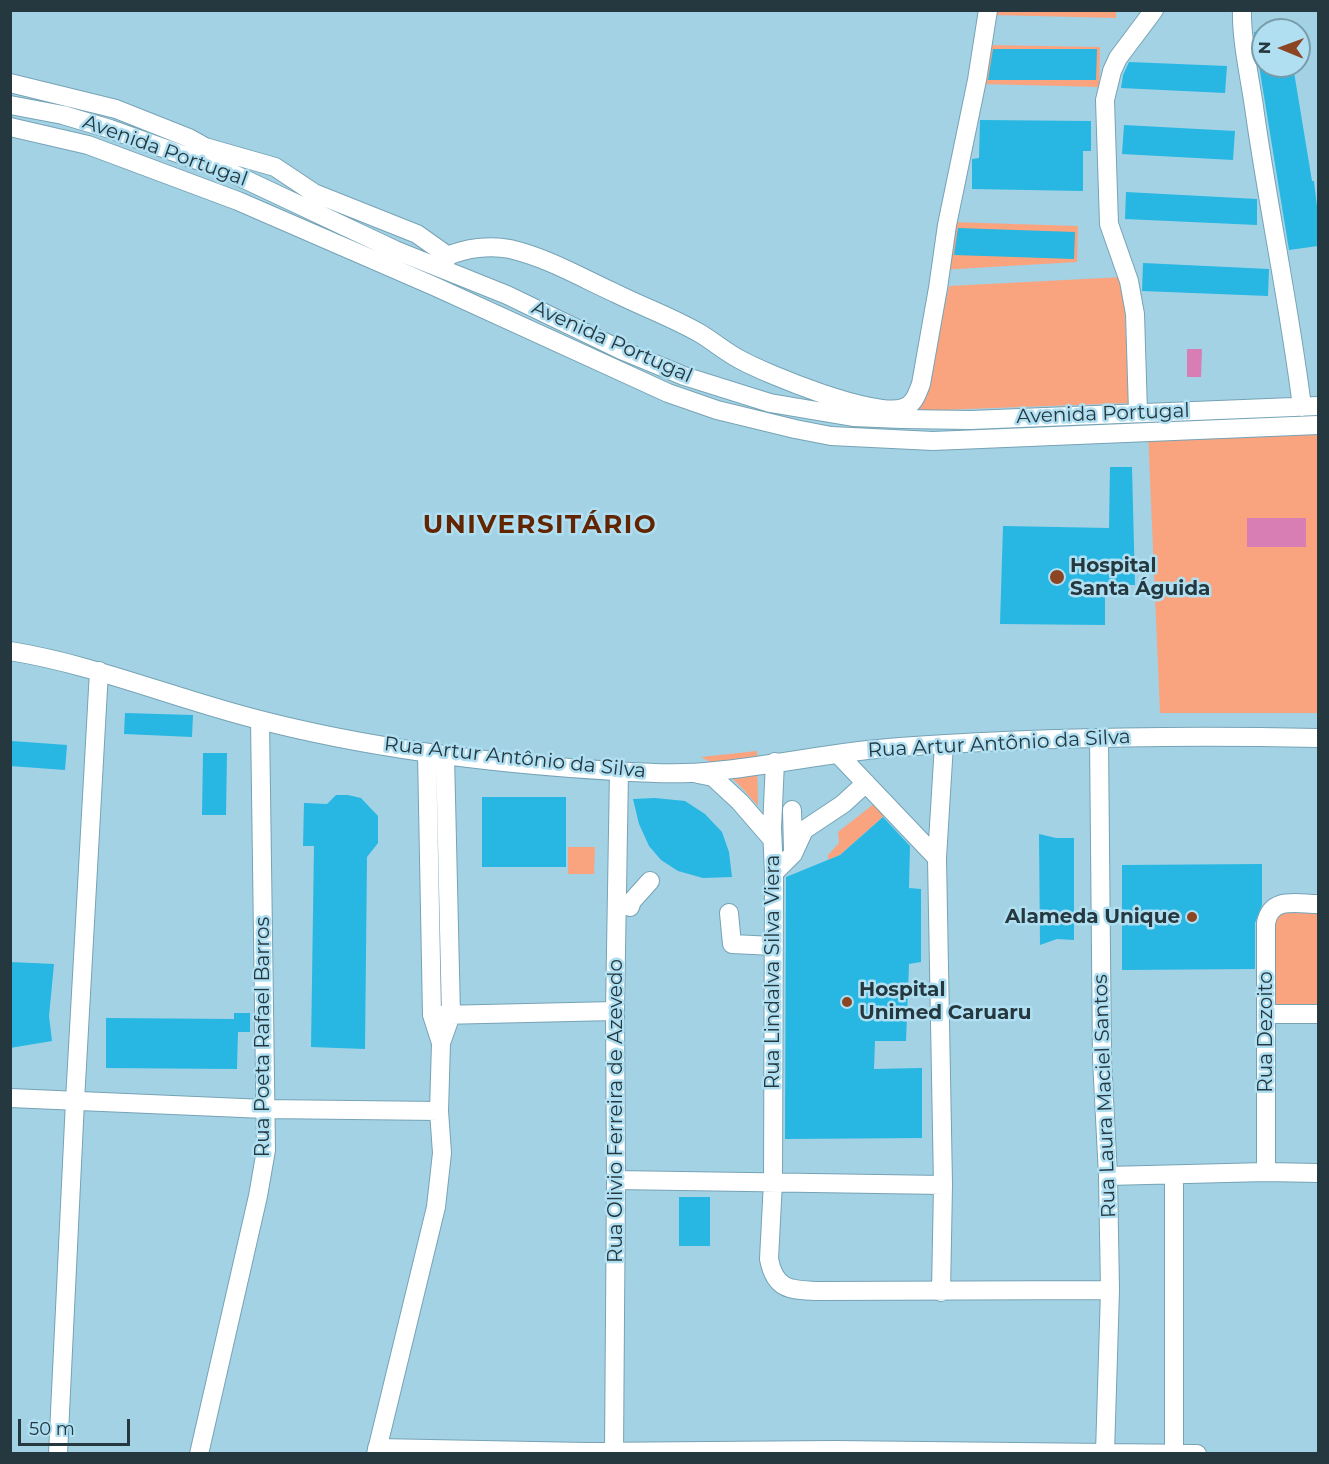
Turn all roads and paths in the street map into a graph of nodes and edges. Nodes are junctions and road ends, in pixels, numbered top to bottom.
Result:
1 (988, 10) edge
2 (1154, 10) edge
3 (1242, 10) edge
4 (10, 83) edge
5 (10, 105) edge
6 (10, 127) edge
7 (445, 262) junction
8 (1310, 407) edge
9 (800, 408) junction
10 (1138, 412) junction
11 (1318, 425) edge
12 (795, 429) junction
13 (10, 651) edge
14 (99, 671) junction
15 (260, 720) junction
16 (1099, 738) junction
17 (1318, 738) edge
18 (944, 744) junction
19 (427, 753) junction
20 (838, 754) junction
21 (445, 755) junction
22 (775, 762) junction
23 (619, 771) junction
24 (687, 773) junction
25 (866, 783) junction
26 (792, 810) dead end
27 (772, 839) junction
28 (793, 854) junction
29 (937, 858) junction
30 (774, 873) junction
31 (650, 881) dead end
32 (1318, 904) edge
33 (630, 907) dead end
34 (729, 913) dead end
35 (774, 946) junction
36 (615, 1011) junction
37 (1266, 1014) junction
38 (1318, 1014) edge
39 (451, 1015) junction
40 (432, 1016) junction
41 (441, 1043) junction
42 (10, 1098) edge
43 (75, 1101) junction
44 (265, 1109) junction
45 (440, 1111) junction
46 (1266, 1172) junction
47 (1318, 1173) edge
48 (1174, 1175) junction
49 (1108, 1176) junction
50 (616, 1180) junction
51 (773, 1182) junction
52 (943, 1185) junction
53 (1110, 1290) junction
54 (941, 1292) junction
55 (376, 1451) edge
56 (505, 1452) edge
57 (614, 1452) junction
58 (834, 1452) edge
59 (1174, 1453) edge
60 (58, 1454) edge
61 (199, 1454) edge
62 (1105, 1454) edge
63 (1197, 1454) edge

1 - 7 street
2 - 10 street
3 - 8 street
4 - 7 street
5 - 7 street, Avenida Portugal
6 - 12 street, Avenida Portugal
7 - 9 street, Avenida Portugal
8 - 10 street, Avenida Portugal
9 - 10 street, Avenida Portugal
9 - 12 street
11 - 12 street, Avenida Portugal
13 - 14 street, Rua Artur Antônio da Silva
14 - 15 street, Rua Artur Antônio da Silva
14 - 43 street
15 - 19 street, Rua Artur Antônio da Silva
15 - 44 street, Rua Poeta Rafael Barros
16 - 17 street, Rua Artur Antônio da Silva
16 - 18 street, Rua Artur Antônio da Silva
16 - 49 street, Rua Laura Maciel Santos
18 - 20 street, Rua Artur Antônio da Silva
18 - 29 street
19 - 21 street, Rua Artur Antônio da Silva
19 - 40 street
20 - 22 street, Rua Artur Antônio da Silva
20 - 25 street
21 - 23 street, Rua Artur Antônio da Silva
21 - 39 street
22 - 24 street, Rua Artur Antônio da Silva
22 - 27 street, Rua Lindalva Silva Viera
23 - 24 street, Rua Artur Antônio da Silva
23 - 36 street, Rua Olivio Ferreira de Azevedo
24 - 27 street
25 - 28 street
25 - 29 street
26 - 28 street
27 - 30 street, Rua Lindalva Silva Viera
28 - 30 street
29 - 52 street
30 - 35 street, Rua Lindalva Silva Viera
31 - 33 street
32 - 37 street, Rua Dezoito
34 - 35 street
35 - 51 street, Rua Lindalva Silva Viera
36 - 39 street
36 - 50 street, Rua Olivio Ferreira de Azevedo
37 - 38 street
37 - 46 street, Rua Dezoito
39 - 40 street
39 - 41 street
40 - 41 street
41 - 45 street
42 - 43 street
43 - 44 street
43 - 60 street
44 - 45 street
44 - 61 street, Rua Poeta Rafael Barros
45 - 55 street
46 - 47 street
46 - 48 street
48 - 49 street
48 - 59 street
49 - 53 street, Rua Laura Maciel Santos
50 - 51 street
50 - 57 street, Rua Olivio Ferreira de Azevedo
51 - 52 street
51 - 54 street, Rua Lindalva Silva Viera
52 - 54 street
53 - 54 street, Rua Lindalva Silva Viera
53 - 62 street, Rua Laura Maciel Santos
55 - 56 street
56 - 57 street
57 - 58 street
58 - 62 street
59 - 62 street
59 - 63 street

